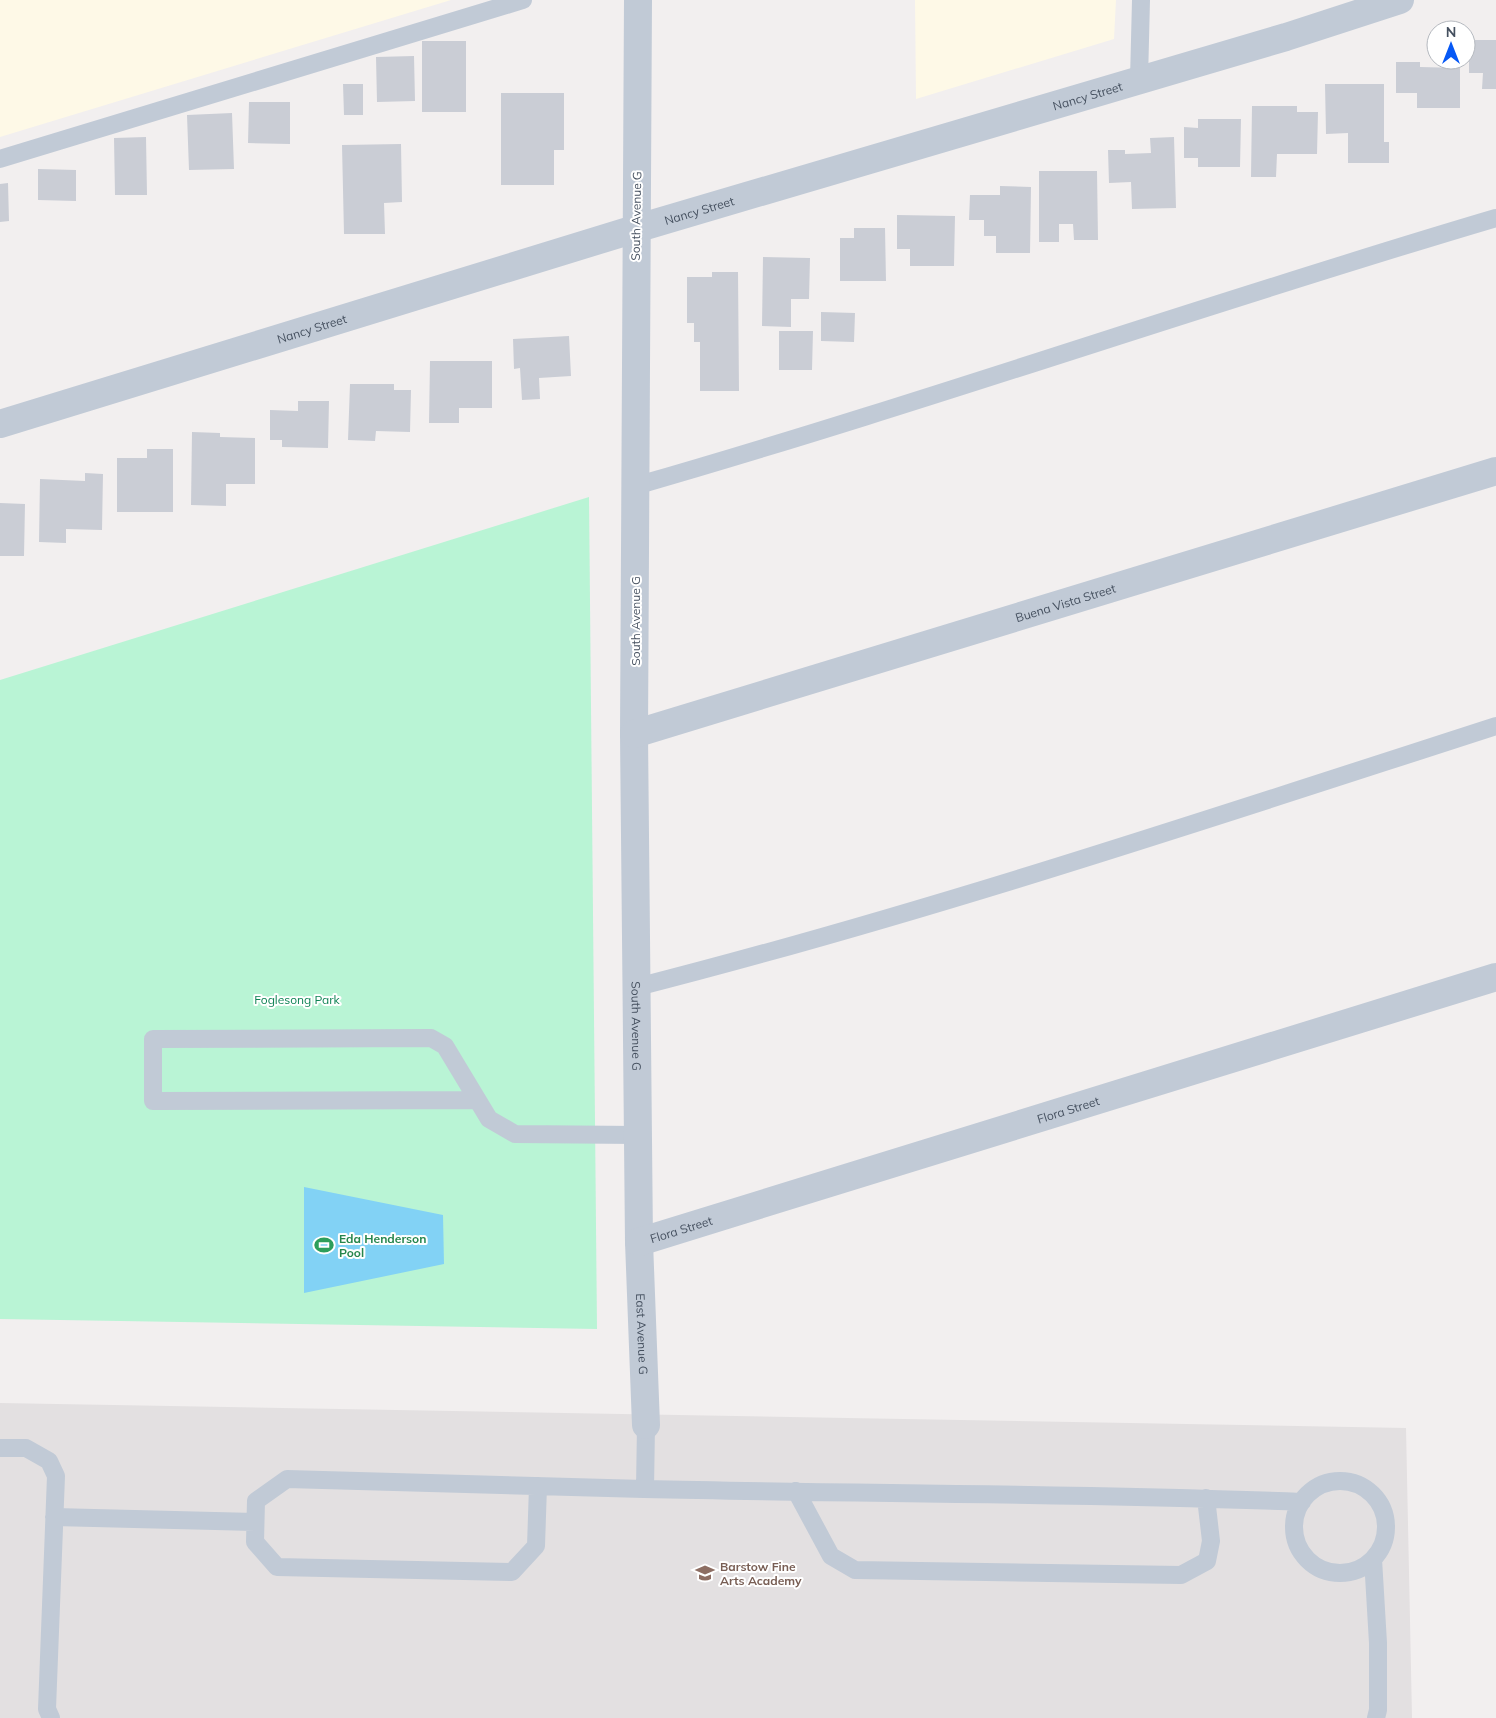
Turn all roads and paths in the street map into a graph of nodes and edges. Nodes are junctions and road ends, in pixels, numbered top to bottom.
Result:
1 (522, 0) edge
2 (638, 0) edge
3 (1141, 0) edge
4 (1400, 0) edge
5 (1139, 80) junction
6 (0, 159) edge
7 (1496, 218) edge
8 (635, 229) junction
9 (0, 424) edge
10 (1496, 471) edge
11 (635, 486) junction
12 (1496, 726) edge
13 (634, 734) junction
14 (1496, 977) edge
15 (637, 987) junction
16 (478, 1100) junction
17 (638, 1135) junction
18 (639, 1242) junction
19 (646, 1426) joint
20 (0, 1448) edge
21 (538, 1486) junction
22 (645, 1489) junction
23 (796, 1491) junction
24 (1206, 1498) junction
25 (1302, 1502) junction
26 (54, 1517) junction
27 (255, 1522) junction
28 (1373, 1559) junction
29 (51, 1718) edge
30 (1376, 1718) edge

1 - 6 lane
2 - 8 street, South Avenue G
3 - 5 lane
4 - 5 street, Nancy Street
5 - 8 street, Nancy Street
7 - 11 lane
8 - 9 street, Nancy Street
8 - 11 street, South Avenue G
10 - 13 street, Buena Vista Street
11 - 13 street, South Avenue G
12 - 15 lane
13 - 15 street, South Avenue G
14 - 18 street, Flora Street
15 - 17 street, South Avenue G
16 - 16 lane
16 - 17 lane
17 - 18 street, South Avenue G
18 - 19 street, East Avenue G
19 - 22 lane
20 - 26 lane
21 - 22 lane
21 - 27 lane
21 - 27 lane
22 - 23 lane
23 - 24 lane
23 - 24 lane
24 - 25 lane
25 - 28 lane
25 - 28 lane
26 - 27 lane
26 - 29 lane
28 - 30 lane

